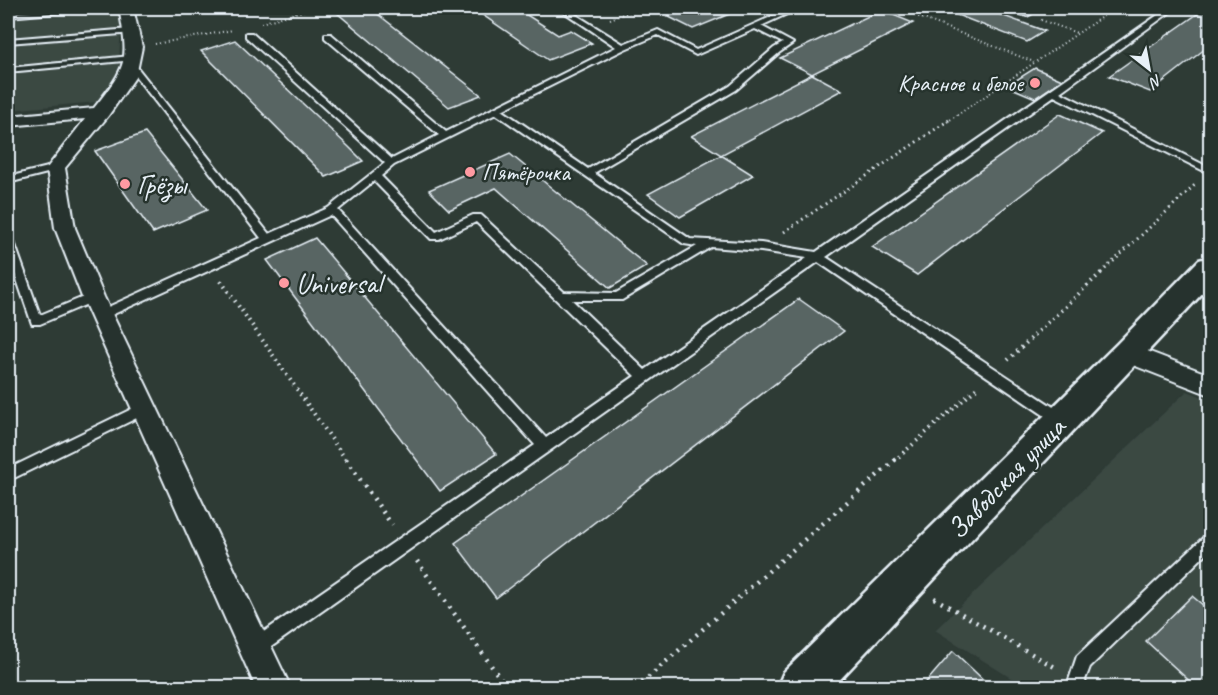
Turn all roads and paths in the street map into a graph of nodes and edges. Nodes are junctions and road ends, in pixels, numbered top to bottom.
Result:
1 (88, 8) edge
2 (312, 8) edge
3 (561, 8) edge
4 (640, 8) edge
5 (796, 8) edge
6 (897, 8) edge
7 (1009, 8) edge
8 (1115, 8) edge
9 (1173, 8) edge
10 (1027, 14) joint
11 (8, 15) edge
12 (260, 23) dead end
13 (755, 26) junction
14 (591, 27) junction
15 (238, 29) dead end
16 (1077, 33) junction
17 (249, 35) dead end
18 (328, 36) dead end
19 (8, 41) edge
20 (130, 41) edge
21 (622, 47) junction
22 (1034, 62) junction
23 (8, 70) edge
24 (1054, 92) junction
25 (496, 110) junction
26 (102, 112) junction
27 (8, 121) edge
28 (445, 136) junction
29 (390, 163) junction
30 (56, 168) junction
31 (1210, 171) edge
32 (588, 173) junction
33 (375, 176) junction
34 (8, 180) edge
35 (332, 210) junction
36 (8, 239) edge
37 (268, 240) junction
38 (710, 243) junction
39 (761, 247) junction
40 (817, 256) junction
41 (210, 266) junction
42 (1210, 267) edge
43 (561, 296) junction
44 (97, 306) junction
45 (1129, 353) junction
46 (993, 374) junction
47 (644, 377) junction
48 (1210, 385) edge
49 (144, 408) junction
50 (1063, 420) junction
51 (545, 447) junction
52 (8, 475) edge
53 (1210, 541) edge
54 (405, 544) junction
55 (956, 610) dead end
56 (254, 649) junction
57 (1078, 684) edge
58 (274, 687) edge
59 (507, 687) edge
60 (636, 687) edge
61 (800, 687) edge

1 - 11 lane
2 - 12 path
3 - 14 lane
4 - 14 path
5 - 13 lane
6 - 22 path
7 - 10 lane
8 - 16 path
9 - 24 lane
10 - 16 path
13 - 21 lane
13 - 32 lane
14 - 21 lane
15 - 20 path
16 - 22 path
17 - 29 lane
18 - 28 lane
19 - 20 lane
20 - 23 lane
20 - 26 street
20 - 37 lane
21 - 25 lane
22 - 39 path
24 - 31 lane
24 - 40 lane
25 - 28 lane
25 - 32 lane
26 - 27 street
26 - 30 street
28 - 29 lane
29 - 33 lane
30 - 34 lane
30 - 44 street
31 - 46 path
32 - 38 lane
33 - 35 lane
33 - 43 lane
35 - 37 lane
35 - 51 lane
36 - 44 lane
37 - 41 lane
38 - 39 lane
38 - 43 lane
39 - 40 lane
40 - 46 lane
40 - 47 lane
41 - 44 lane
41 - 54 path
42 - 45 street, Заводская улица
43 - 47 lane
44 - 49 street
45 - 48 street
45 - 50 street, Заводская улица
46 - 50 lane
46 - 60 path
47 - 51 lane
49 - 52 lane
49 - 56 street
50 - 61 street, Заводская улица
51 - 54 lane
53 - 57 lane
54 - 56 lane
54 - 59 path
55 - 57 path
56 - 58 street

